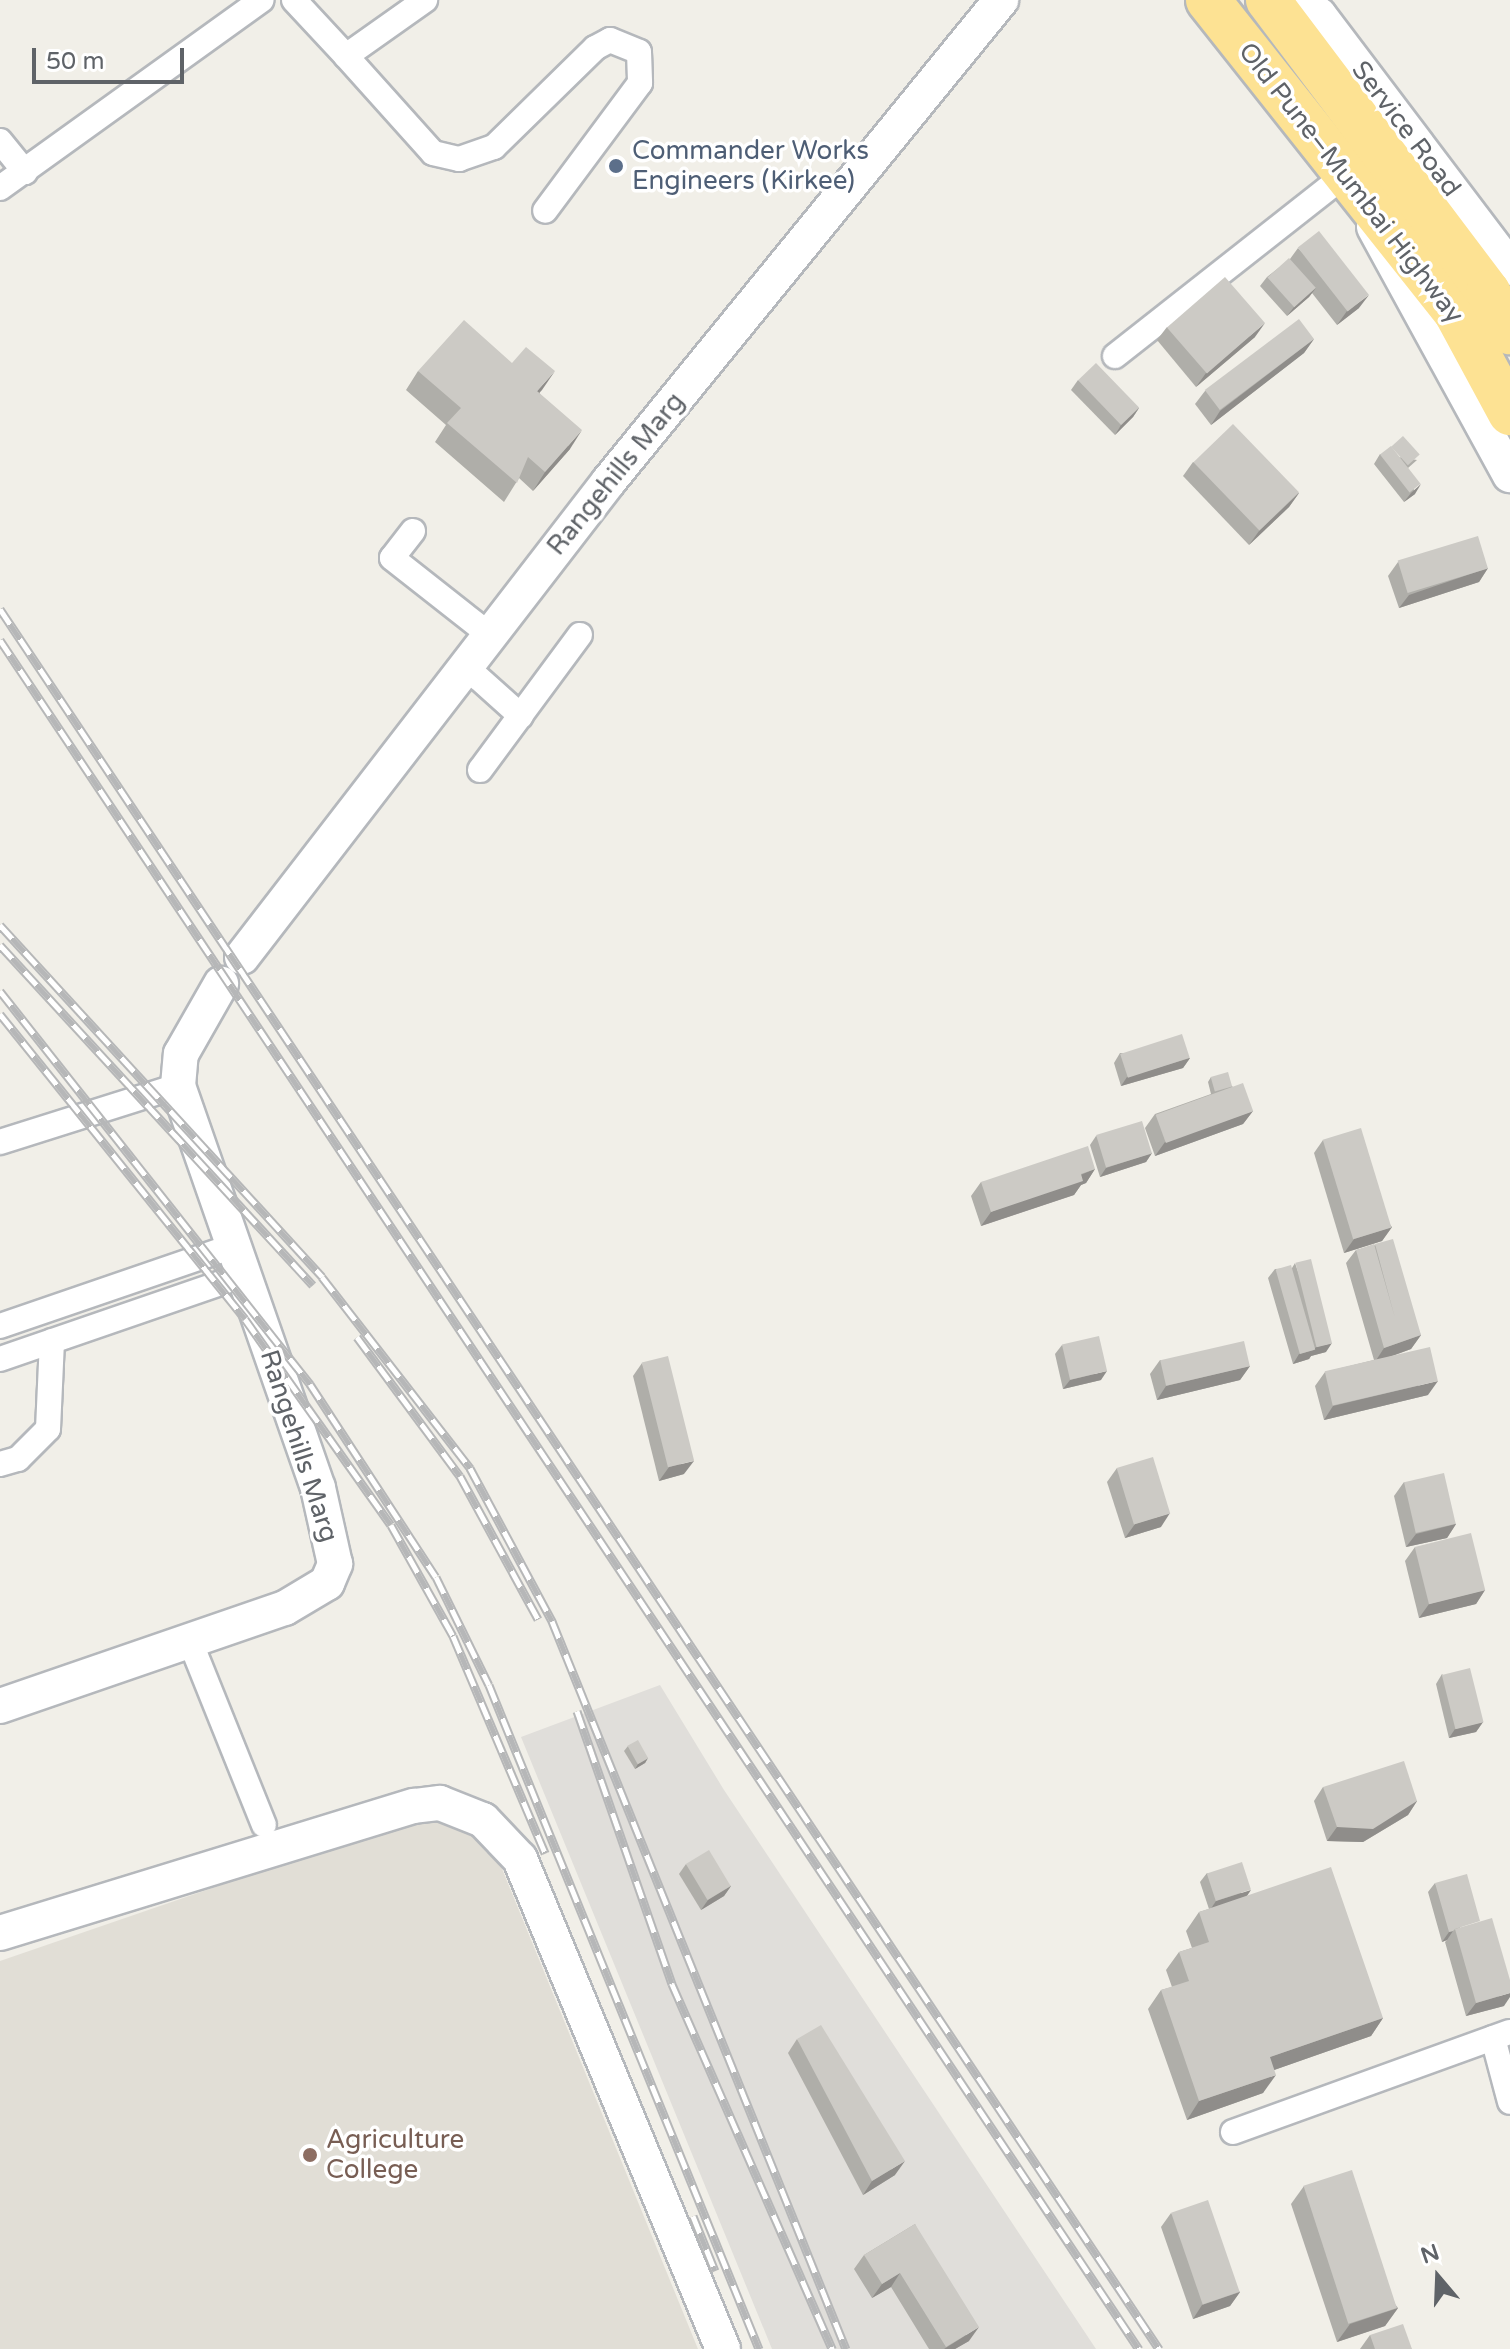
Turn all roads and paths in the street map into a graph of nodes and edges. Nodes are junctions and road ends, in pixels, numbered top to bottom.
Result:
1 (262, 0) edge
2 (294, 0) edge
3 (425, 0) edge
4 (1001, 0) edge
5 (1208, 0) edge
6 (1268, 0) edge
7 (1277, 0) edge
8 (1293, 0) edge
9 (346, 56) junction
10 (0, 141) edge
11 (25, 172) junction
12 (1355, 186) junction
13 (0, 188) edge
14 (545, 211) dead end
15 (1510, 268) edge
16 (1510, 332) edge
17 (1115, 356) dead end
18 (1510, 413) edge
19 (1510, 475) edge
20 (413, 531) dead end
21 (490, 635) junction
22 (580, 635) dead end
23 (465, 666) junction
24 (521, 716) junction
25 (480, 770) dead end
26 (242, 957) dead end
27 (221, 984) dead end
28 (178, 1086) junction
29 (0, 1142) edge
30 (236, 1262) junction
31 (0, 1326) edge
32 (52, 1341) junction
33 (0, 1359) edge
34 (0, 1464) edge
35 (190, 1641) junction
36 (0, 1706) edge
37 (264, 1825) dead end
38 (0, 1933) edge
39 (1501, 2035) edge
40 (1510, 2102) edge
41 (1233, 2132) dead end
42 (723, 2349) edge

1 - 11 street
2 - 9 street
3 - 9 street
4 - 21 main road, Rangehills Marg
5 - 12 highway, Old Pune–Mumbai Highway
6 - 7 main road
6 - 16 highway, Old Pune–Mumbai Highway
8 - 15 main road, Service Road
9 - 14 street
10 - 11 street
11 - 13 street
12 - 17 street
12 - 18 highway, Old Pune–Mumbai Highway
12 - 19 main road
20 - 21 street
21 - 23 main road, Rangehills Marg
22 - 24 street
23 - 24 street
23 - 26 main road, Rangehills Marg
24 - 25 street
27 - 28 main road, Rangehills Marg
28 - 29 street
28 - 30 main road, Rangehills Marg
30 - 31 street
30 - 32 street
30 - 35 main road, Rangehills Marg
32 - 33 street
32 - 34 street
35 - 36 main road, Rangehills Marg
35 - 37 street
38 - 42 main road
39 - 40 street
39 - 41 street

